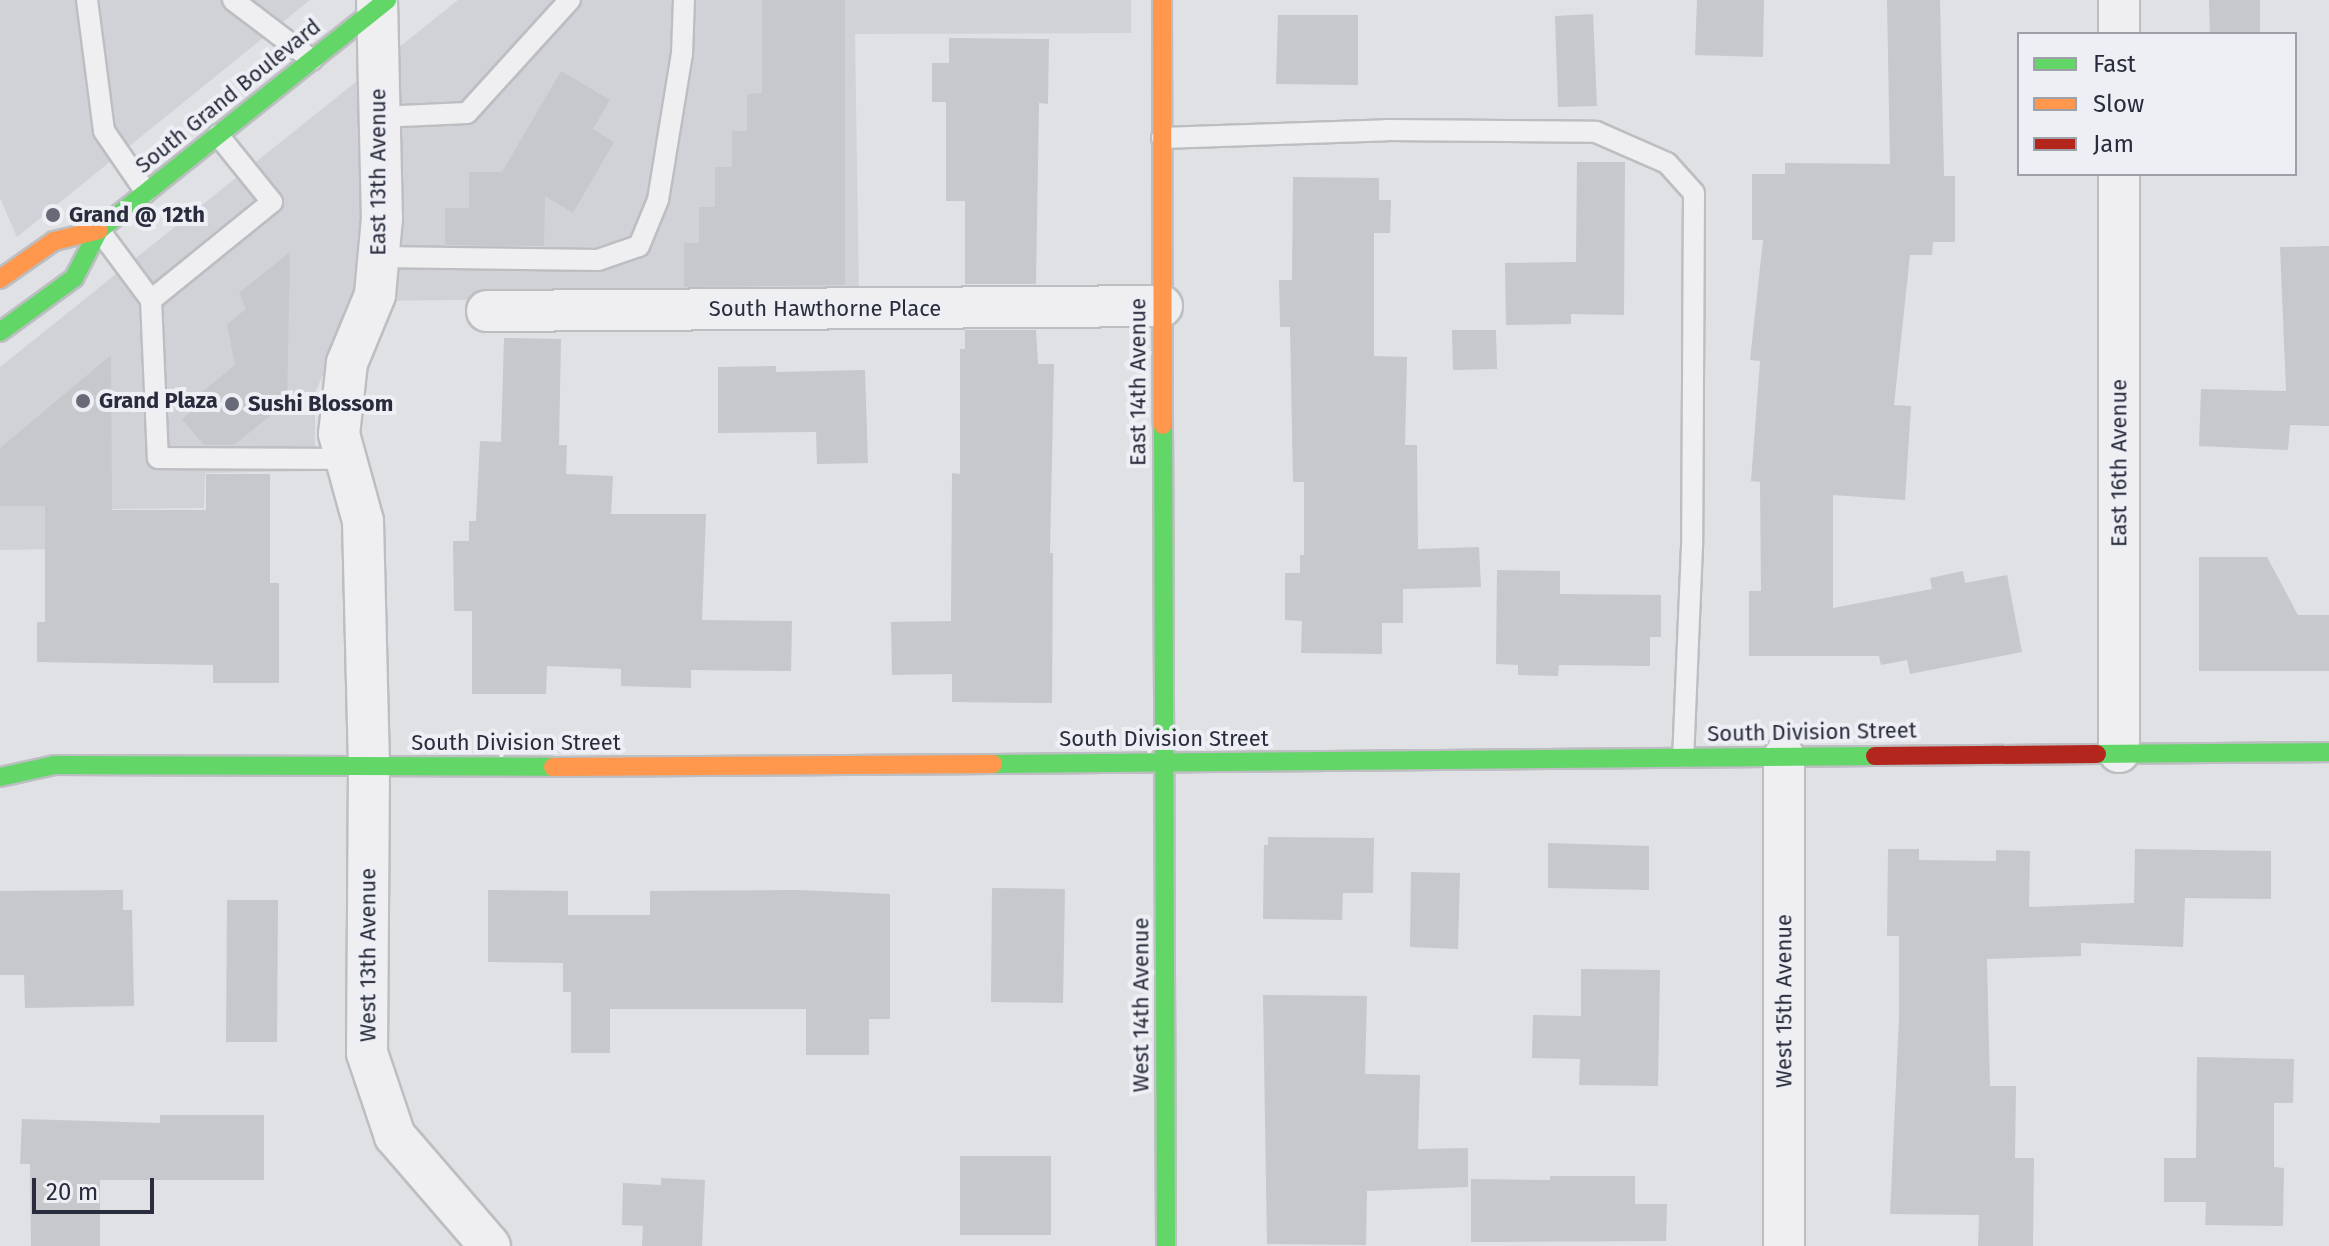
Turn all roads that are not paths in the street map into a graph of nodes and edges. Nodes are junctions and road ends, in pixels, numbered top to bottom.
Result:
1 (87, 0) edge
2 (233, 0) edge
3 (570, 0) edge
4 (684, 0) edge
5 (1162, 0) edge
6 (2119, 0) edge
7 (380, 3) edge
8 (2119, 32) edge
9 (312, 60) junction
10 (379, 117) junction
11 (218, 135) junction
12 (1162, 138) junction
13 (2119, 176) edge
14 (146, 192) junction
15 (99, 230) junction
16 (379, 257) junction
17 (0, 279) edge
18 (151, 300) junction
19 (1162, 306) junction
20 (487, 311) dead end
21 (0, 332) edge
22 (346, 459) junction
23 (2119, 752) junction
24 (2329, 752) edge
25 (1683, 757) junction
26 (1784, 757) junction
27 (1165, 763) junction
28 (369, 768) junction
29 (0, 777) edge
30 (490, 1246) edge
31 (1166, 1246) edge
32 (1784, 1246) edge

1 - 14 lane
2 - 9 lane
3 - 10 lane
4 - 16 lane
5 - 12 street, East 14th Avenue
6 - 8 street
7 - 9 street, South Grand Boulevard
7 - 10 street, East 13th Avenue
9 - 11 street, South Grand Boulevard
10 - 16 street, East 13th Avenue
11 - 14 street, South Grand Boulevard
11 - 18 lane
12 - 19 street, East 14th Avenue
12 - 25 lane
13 - 23 street, East 16th Avenue
14 - 15 street, South Grand Boulevard
15 - 17 street, South Grand Boulevard
15 - 18 lane
15 - 21 street, South Grand Boulevard
16 - 22 street, East 13th Avenue
18 - 22 lane
19 - 20 street, South Hawthorne Place
19 - 27 street, East 14th Avenue
22 - 28 street, East 13th Avenue
23 - 24 street, South Division Street
23 - 26 street, South Division Street
25 - 26 street, South Division Street
25 - 27 street, South Division Street
26 - 32 street, West 15th Avenue
27 - 28 street, South Division Street
27 - 31 street, West 14th Avenue
28 - 29 street, South Division Street
28 - 30 street, West 13th Avenue

